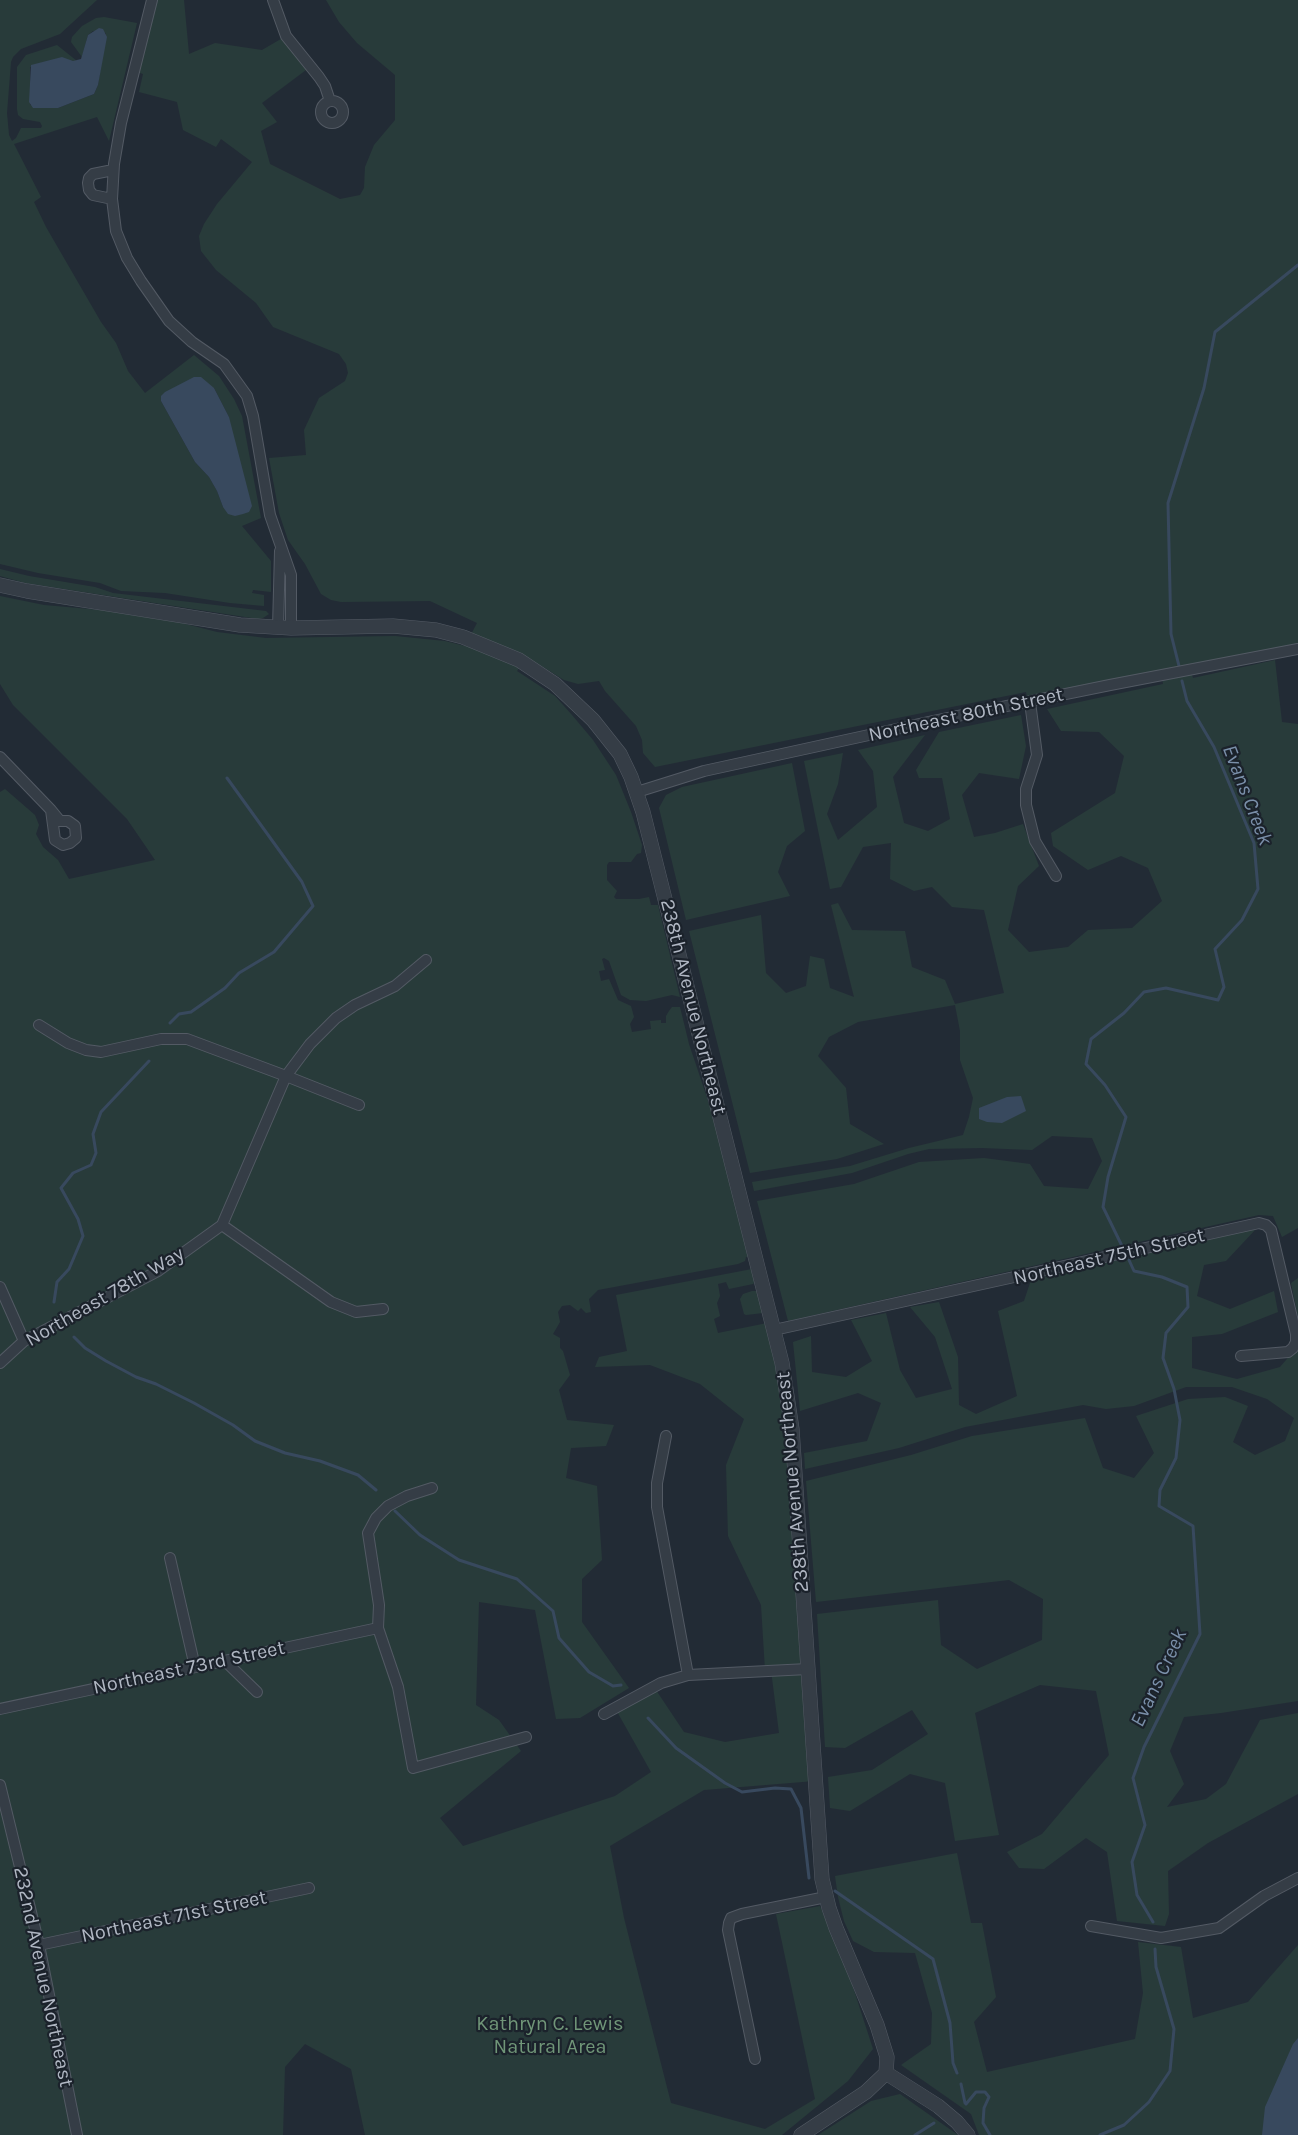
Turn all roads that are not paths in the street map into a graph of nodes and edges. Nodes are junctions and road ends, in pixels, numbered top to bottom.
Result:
1 (152, 0) edge
2 (273, 0) edge
3 (330, 100) dead end
4 (113, 170) junction
5 (112, 199) junction
6 (0, 585) edge
7 (284, 628) junction
8 (1298, 649) edge
9 (1030, 702) junction
10 (0, 757) edge
11 (637, 792) junction
12 (51, 810) dead end
13 (1056, 876) dead end
14 (426, 960) dead end
15 (39, 1025) dead end
16 (286, 1076) junction
17 (358, 1105) dead end
18 (222, 1225) junction
19 (0, 1287) edge
20 (383, 1309) dead end
21 (774, 1330) junction
22 (24, 1341) junction
23 (1241, 1356) dead end
24 (0, 1363) edge
25 (666, 1436) dead end
26 (432, 1488) dead end
27 (170, 1558) dead end
28 (378, 1628) junction
29 (225, 1661) junction
30 (195, 1667) junction
31 (808, 1669) junction
32 (688, 1675) junction
33 (257, 1692) dead end
34 (0, 1709) edge
35 (604, 1714) dead end
36 (526, 1737) dead end
37 (0, 1785) edge
38 (1298, 1878) edge
39 (309, 1888) dead end
40 (826, 1897) junction
41 (1091, 1926) dead end
42 (39, 1945) junction
43 (755, 2059) dead end
44 (886, 2073) junction
45 (908, 2087) junction
46 (866, 2092) junction
47 (77, 2135) edge
48 (801, 2135) edge
49 (968, 2135) edge

1 - 4 street
2 - 3 street
4 - 5 street
4 - 5 street
5 - 7 street
6 - 7 street, 238th Avenue Northeast
7 - 11 street, 238th Avenue Northeast
8 - 9 street, Northeast 80th Street
9 - 11 street, Northeast 80th Street
9 - 13 street
10 - 12 street
11 - 21 street, 238th Avenue Northeast
14 - 16 street
15 - 16 street
16 - 17 street
16 - 18 street
18 - 20 street
18 - 22 street, Northeast 78th Way
19 - 22 street
21 - 23 street, Northeast 75th Street
21 - 31 street, 238th Avenue Northeast
22 - 24 street, Northeast 78th Way
25 - 32 street
26 - 28 street
27 - 30 street
28 - 29 street, Northeast 73rd Street
28 - 36 street
29 - 30 street, Northeast 73rd Street
29 - 33 street
30 - 34 street, Northeast 73rd Street
31 - 32 street
31 - 40 street, 238th Avenue Northeast
32 - 35 street
37 - 42 street, 232nd Avenue Northeast
38 - 41 street
39 - 42 street, Northeast 71st Street
40 - 43 street
40 - 44 street, 238th Avenue Northeast
42 - 47 street, 232nd Avenue Northeast
44 - 45 street
44 - 46 street
45 - 46 street
45 - 49 street
46 - 48 street

